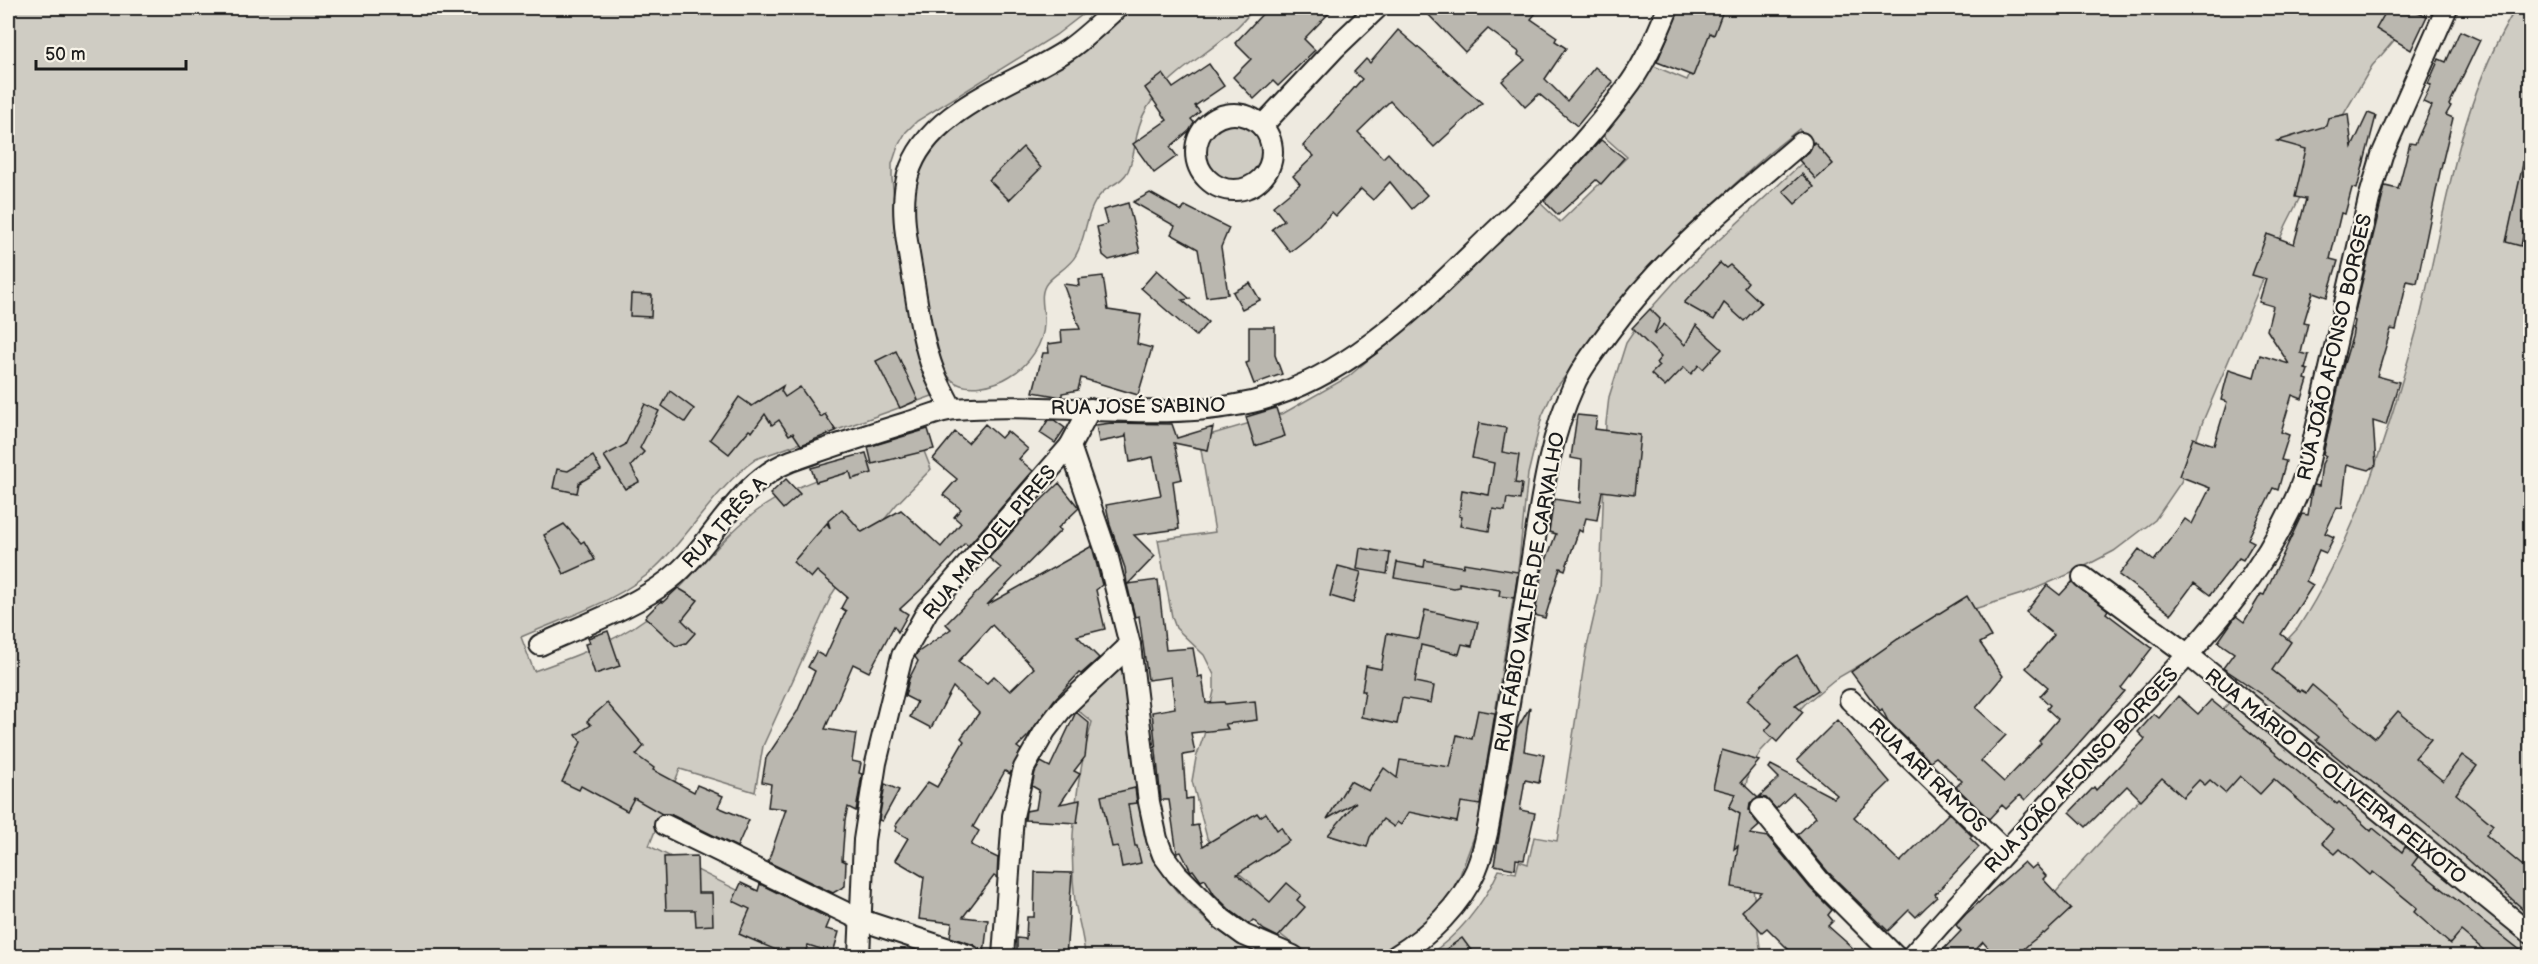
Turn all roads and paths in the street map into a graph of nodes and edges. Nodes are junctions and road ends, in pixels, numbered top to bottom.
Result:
1 (1118, 8) edge
2 (1377, 8) edge
3 (1668, 8) edge
4 (2447, 8) edge
5 (1262, 126) dead end
6 (1801, 143) dead end
7 (952, 409) junction
8 (1090, 409) junction
9 (1070, 446) junction
10 (2084, 577) dead end
11 (540, 645) dead end
12 (1130, 645) junction
13 (2187, 654) junction
14 (1850, 700) dead end
15 (1761, 809) dead end
16 (665, 825) dead end
17 (2006, 851) junction
18 (861, 920) junction
19 (2530, 933) edge
20 (859, 957) edge
21 (970, 957) edge
22 (1003, 957) edge
23 (1293, 957) edge
24 (1396, 957) edge
25 (1895, 957) edge
26 (1912, 957) edge

1 - 7 street
2 - 5 street
3 - 8 street, RUA JOSÉ SABINO
4 - 13 street, RUA JOÃO AFONSO BORGES
6 - 24 street, RUA FÁBIO VALTER DE CARVALHO
7 - 8 street, RUA JOSÉ SABINO
7 - 11 street, RUA TRÊS A
8 - 9 street
9 - 12 street
9 - 18 street, RUA MANOEL PIRES
10 - 13 street, RUA MÁRIO DE OLIVEIRA PEIXOTO
12 - 22 street
12 - 23 street
13 - 17 street, RUA JOÃO AFONSO BORGES
13 - 19 street, RUA MÁRIO DE OLIVEIRA PEIXOTO
14 - 17 street, RUA ARI RAMOS
15 - 25 street
16 - 18 street
17 - 26 street, RUA JOÃO AFONSO BORGES
18 - 20 street, RUA MANOEL PIRES
18 - 21 street

